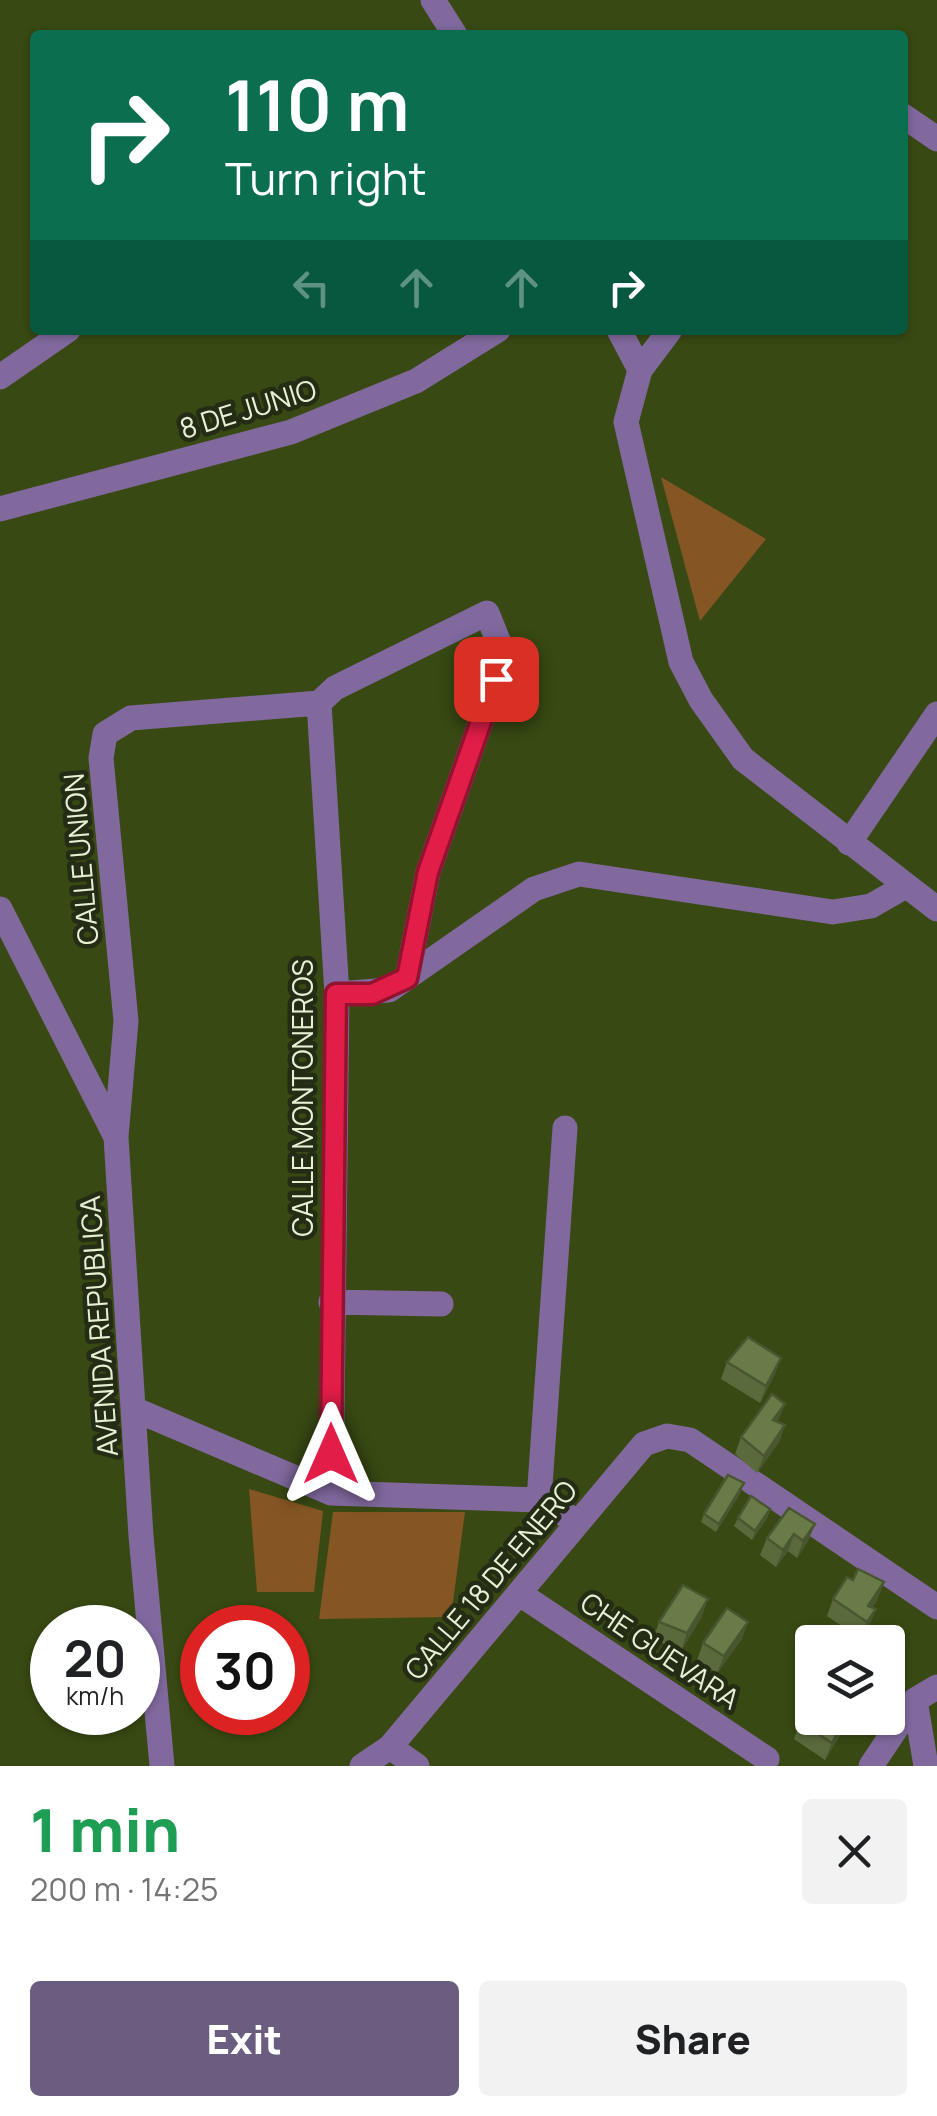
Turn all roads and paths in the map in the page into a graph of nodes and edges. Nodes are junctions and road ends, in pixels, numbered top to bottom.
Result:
1 (433, 0) edge
2 (452, 30) edge
3 (908, 119) edge
4 (937, 139) edge
5 (61, 335) edge
6 (490, 335) edge
7 (622, 335) edge
8 (666, 335) edge
9 (640, 370) junction
10 (0, 377) edge
11 (0, 509) edge
12 (320, 703) junction
13 (937, 714) edge
14 (849, 843) junction
15 (904, 887) junction
16 (0, 908) edge
17 (937, 909) edge
18 (407, 978) junction
19 (336, 994) junction
20 (564, 1128) dead end
21 (116, 1138) junction
22 (331, 1302) junction
23 (441, 1304) dead end
24 (136, 1410) junction
25 (331, 1492) junction
26 (539, 1500) junction
27 (578, 1522) junction
28 (520, 1594) junction
29 (937, 1607) edge
30 (926, 1694) edge
31 (390, 1747) junction
32 (767, 1758) dead end
33 (162, 1766) edge
34 (362, 1766) edge
35 (417, 1766) edge
36 (871, 1766) edge
37 (926, 1766) edge

1 - 2 street
3 - 4 street
5 - 10 street
6 - 11 street, 8 DE JUNIO
7 - 9 street
8 - 9 street
9 - 14 street
12 - 18 street
12 - 19 street, CALLE MONTONEROS
12 - 21 street, CALLE UNION
13 - 14 street
14 - 15 street
15 - 17 street
15 - 18 street
16 - 21 street, AVENIDA REPUBLICA
18 - 19 street
19 - 22 street, CALLE MONTONEROS
20 - 26 street
21 - 24 street, AVENIDA REPUBLICA
22 - 23 street
22 - 25 street, CALLE MONTONEROS
24 - 25 street
24 - 33 street, AVENIDA REPUBLICA
25 - 26 street
26 - 27 street
27 - 28 street, CALLE 18 DE ENERO
27 - 29 street, CALLE 18 DE ENERO
28 - 31 street, CALLE 18 DE ENERO
28 - 32 street, CHE GUEVARA
30 - 36 street
30 - 37 street
31 - 34 street, CALLE 18 DE ENERO
31 - 35 street

